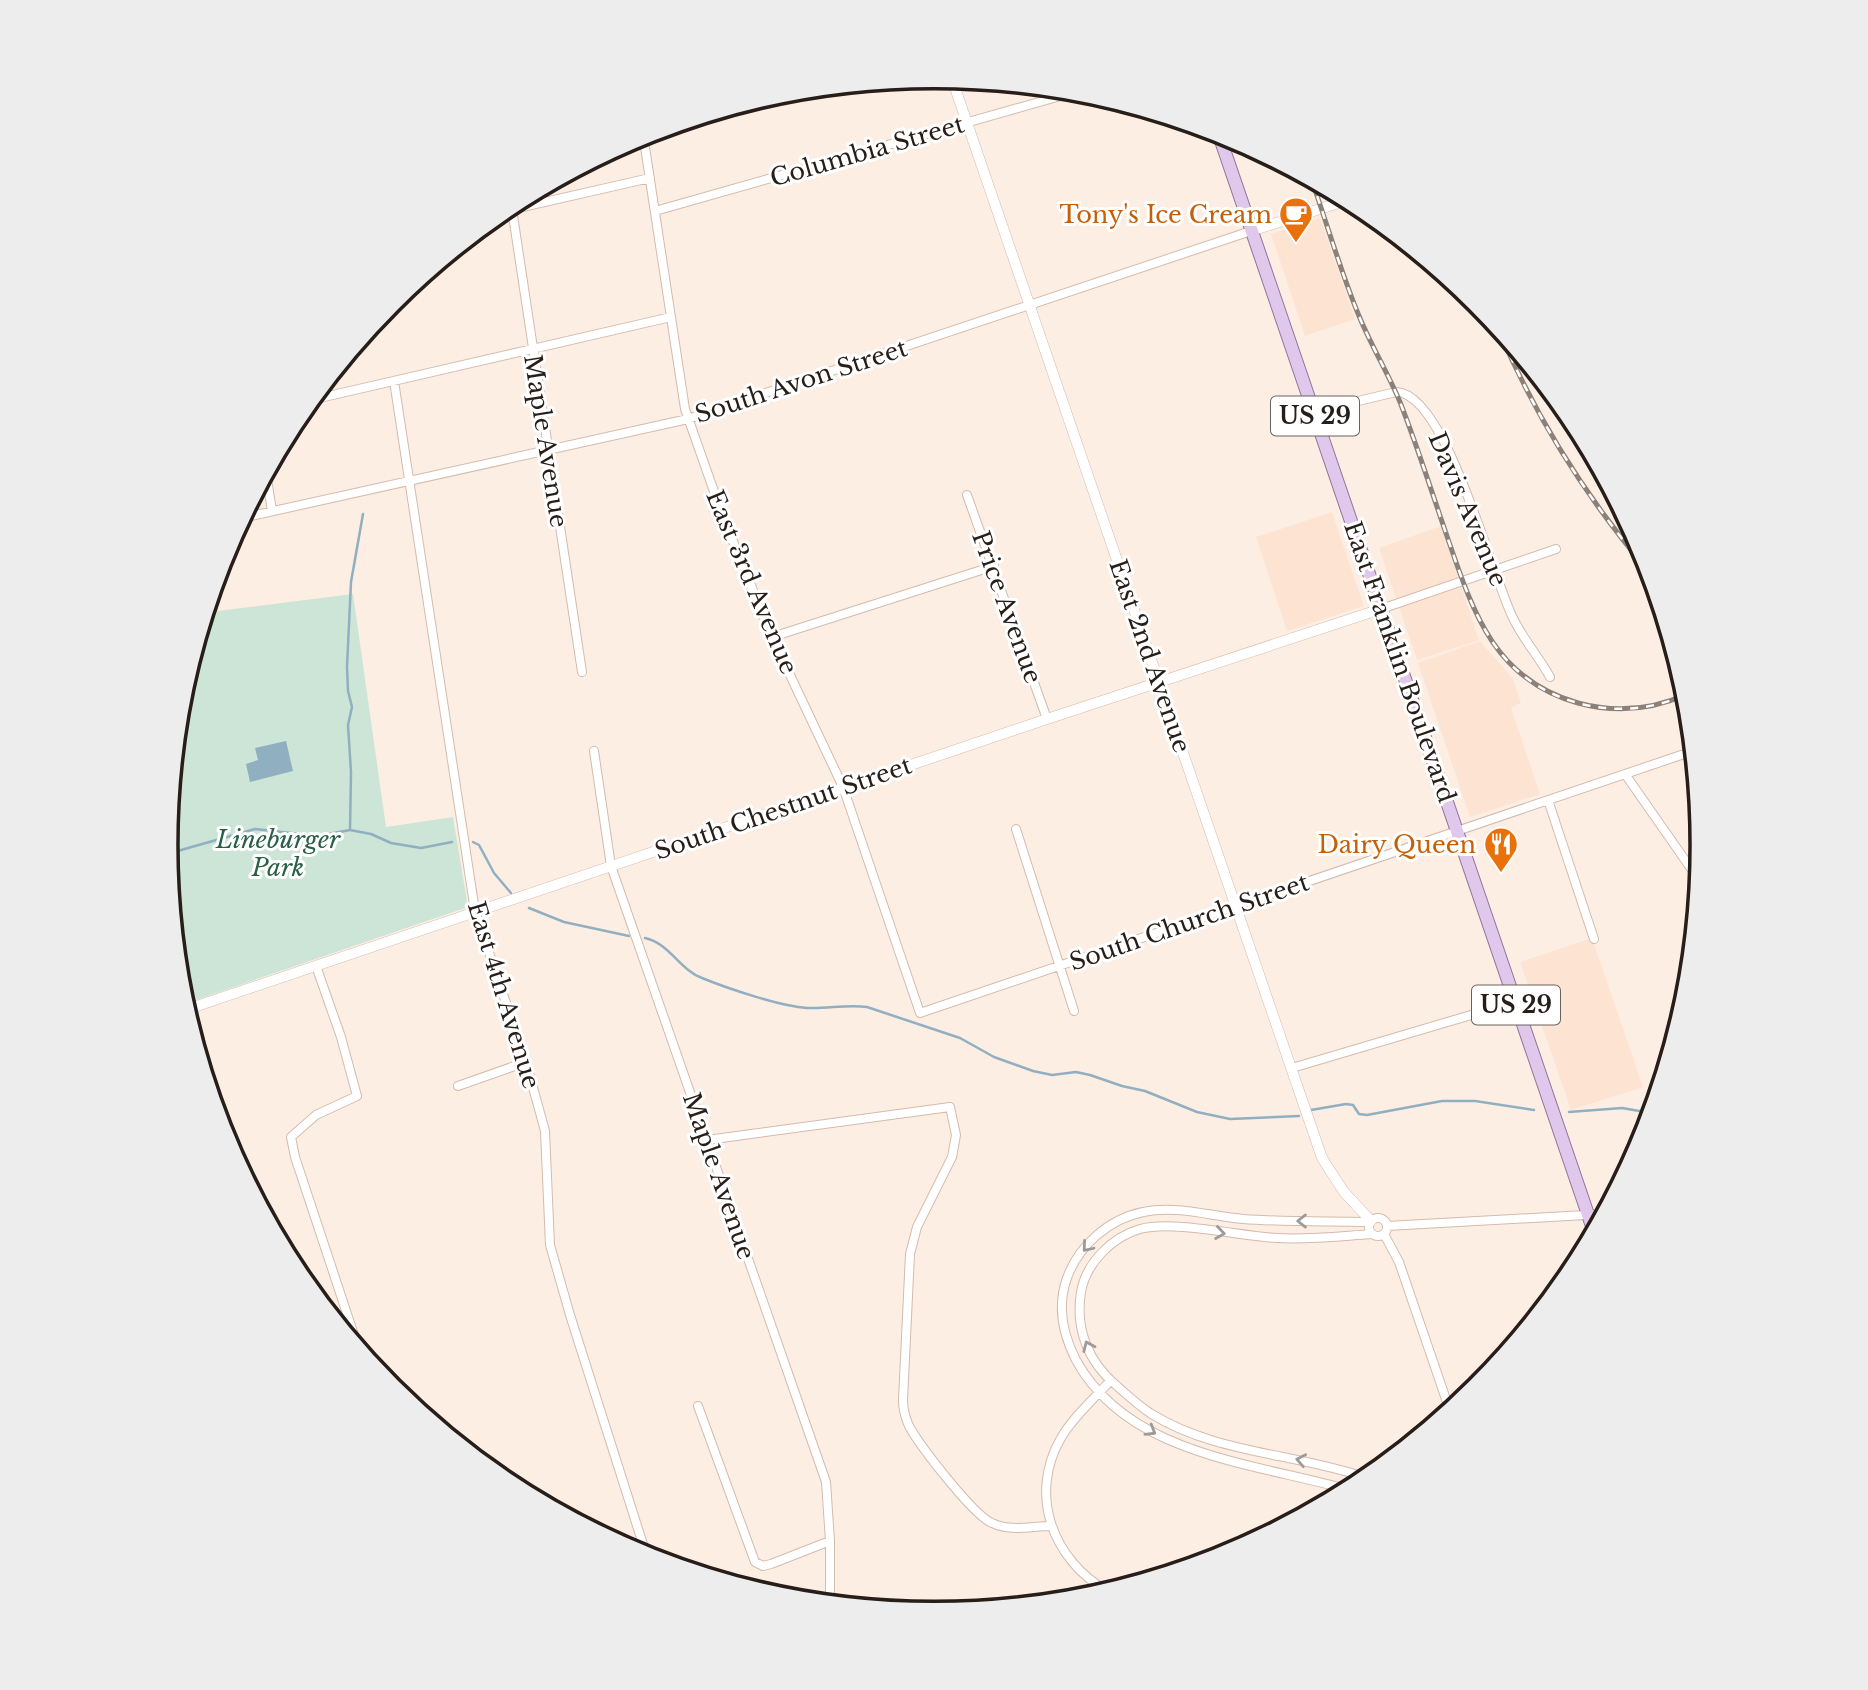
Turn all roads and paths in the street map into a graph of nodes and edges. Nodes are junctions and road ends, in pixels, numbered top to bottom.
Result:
1 (956, 90) edge
2 (1051, 99) edge
3 (967, 123) junction
4 (645, 147) edge
5 (1222, 147) edge
6 (650, 178) junction
7 (535, 204) edge
8 (1334, 205) edge
9 (655, 211) junction
10 (513, 218) edge
11 (1251, 232) junction
12 (1028, 305) junction
13 (671, 317) junction
14 (533, 350) junction
15 (394, 380) junction
16 (326, 396) edge
17 (1314, 414) junction
18 (688, 419) junction
19 (548, 449) junction
20 (409, 480) junction
21 (268, 488) edge
22 (967, 495) dead end
23 (272, 512) junction
24 (254, 516) edge
25 (1556, 549) dead end
26 (994, 566) junction
27 (1496, 570) junction
28 (1381, 609) junction
29 (772, 637) junction
30 (582, 672) dead end
31 (1550, 677) dead end
32 (1159, 682) junction
33 (1047, 719) junction
34 (594, 751) dead end
35 (1684, 754) edge
36 (1625, 774) junction
37 (843, 787) junction
38 (1548, 800) junction
39 (1016, 829) dead end
40 (1458, 830) junction
41 (611, 866) junction
42 (1689, 866) edge
43 (1236, 906) junction
44 (475, 911) junction
45 (1594, 939) dead end
46 (316, 966) junction
47 (1059, 966) junction
48 (1516, 1002) junction
49 (196, 1006) edge
50 (1074, 1011) dead end
51 (920, 1013) joint
52 (526, 1062) junction
53 (1292, 1068) junction
54 (458, 1086) dead end
55 (707, 1140) junction
56 (1588, 1215) junction
57 (1593, 1215) edge
58 (1590, 1220) edge
59 (1370, 1221) junction
60 (1386, 1230) junction
61 (1372, 1234) junction
62 (351, 1325) edge
63 (1110, 1381) junction
64 (1100, 1392) junction
65 (1446, 1399) edge
66 (698, 1406) dead end
67 (1353, 1474) edge
68 (1333, 1486) edge
69 (1051, 1526) junction
70 (830, 1541) junction
71 (643, 1542) edge
72 (1094, 1583) edge
73 (830, 1593) edge

1 - 3 street, East 2nd Avenue
2 - 3 street, Columbia Street
3 - 9 street, Columbia Street
3 - 12 street, East 2nd Avenue
4 - 6 street, East 3rd Avenue
5 - 11 main road, East Franklin Boulevard / US 29
6 - 7 street
6 - 9 street, East 3rd Avenue
8 - 11 street, South Avon Street
9 - 13 street, East 3rd Avenue
10 - 14 street, Maple Avenue
11 - 12 street, South Avon Street
11 - 17 main road, East Franklin Boulevard / US 29
12 - 18 street, South Avon Street
12 - 32 street, East 2nd Avenue
13 - 14 street
13 - 18 street, East 3rd Avenue
14 - 15 street
14 - 19 street, Maple Avenue
15 - 16 street
15 - 20 street, East 4th Avenue
17 - 27 street, Davis Avenue
17 - 28 main road, East Franklin Boulevard / US 29
18 - 19 street, South Avon Street
18 - 29 street, East 3rd Avenue
19 - 20 street, South Avon Street
19 - 30 street, Maple Avenue
20 - 23 street, South Avon Street
20 - 44 street, East 4th Avenue
21 - 23 street
22 - 26 street, Price Avenue
23 - 24 street, South Avon Street
25 - 27 street
26 - 29 street
26 - 33 street, Price Avenue
27 - 28 street
27 - 31 street, Davis Avenue
28 - 32 street, South Chestnut Street
28 - 40 main road, East Franklin Boulevard / US 29
29 - 37 street, East 3rd Avenue
32 - 33 street, South Chestnut Street
32 - 43 street, East 2nd Avenue
33 - 37 street, South Chestnut Street
34 - 41 street, Maple Avenue
35 - 36 street, South Church Street
36 - 38 street, South Church Street
36 - 42 street
37 - 41 street, South Chestnut Street
37 - 51 street, East 3rd Avenue
38 - 40 street, South Church Street
38 - 45 street
39 - 47 street
40 - 43 street, South Church Street
40 - 48 main road, East Franklin Boulevard / US 29
41 - 44 street, South Chestnut Street
41 - 55 street, Maple Avenue
43 - 47 street, South Church Street
43 - 53 street, East 2nd Avenue
44 - 46 street, South Chestnut Street
44 - 52 street, East 4th Avenue
46 - 49 street, South Chestnut Street
46 - 62 street
47 - 50 street
47 - 51 street, South Church Street
48 - 53 street
48 - 56 main road, East Franklin Boulevard / US 29
52 - 54 street
52 - 71 street, East 4th Avenue
53 - 59 street, East 2nd Avenue
55 - 69 street
55 - 70 street, Maple Avenue
56 - 57 street
56 - 58 main road, East Franklin Boulevard / US 29
56 - 60 street
59 - 60 street
59 - 61 street
59 -> 64 street
60 - 61 street
60 - 65 street
63 -> 61 street
63 - 64 street
67 -> 63 street
64 -> 68 street
64 - 69 street
66 - 70 street
69 - 72 street
70 - 73 street, Maple Avenue

